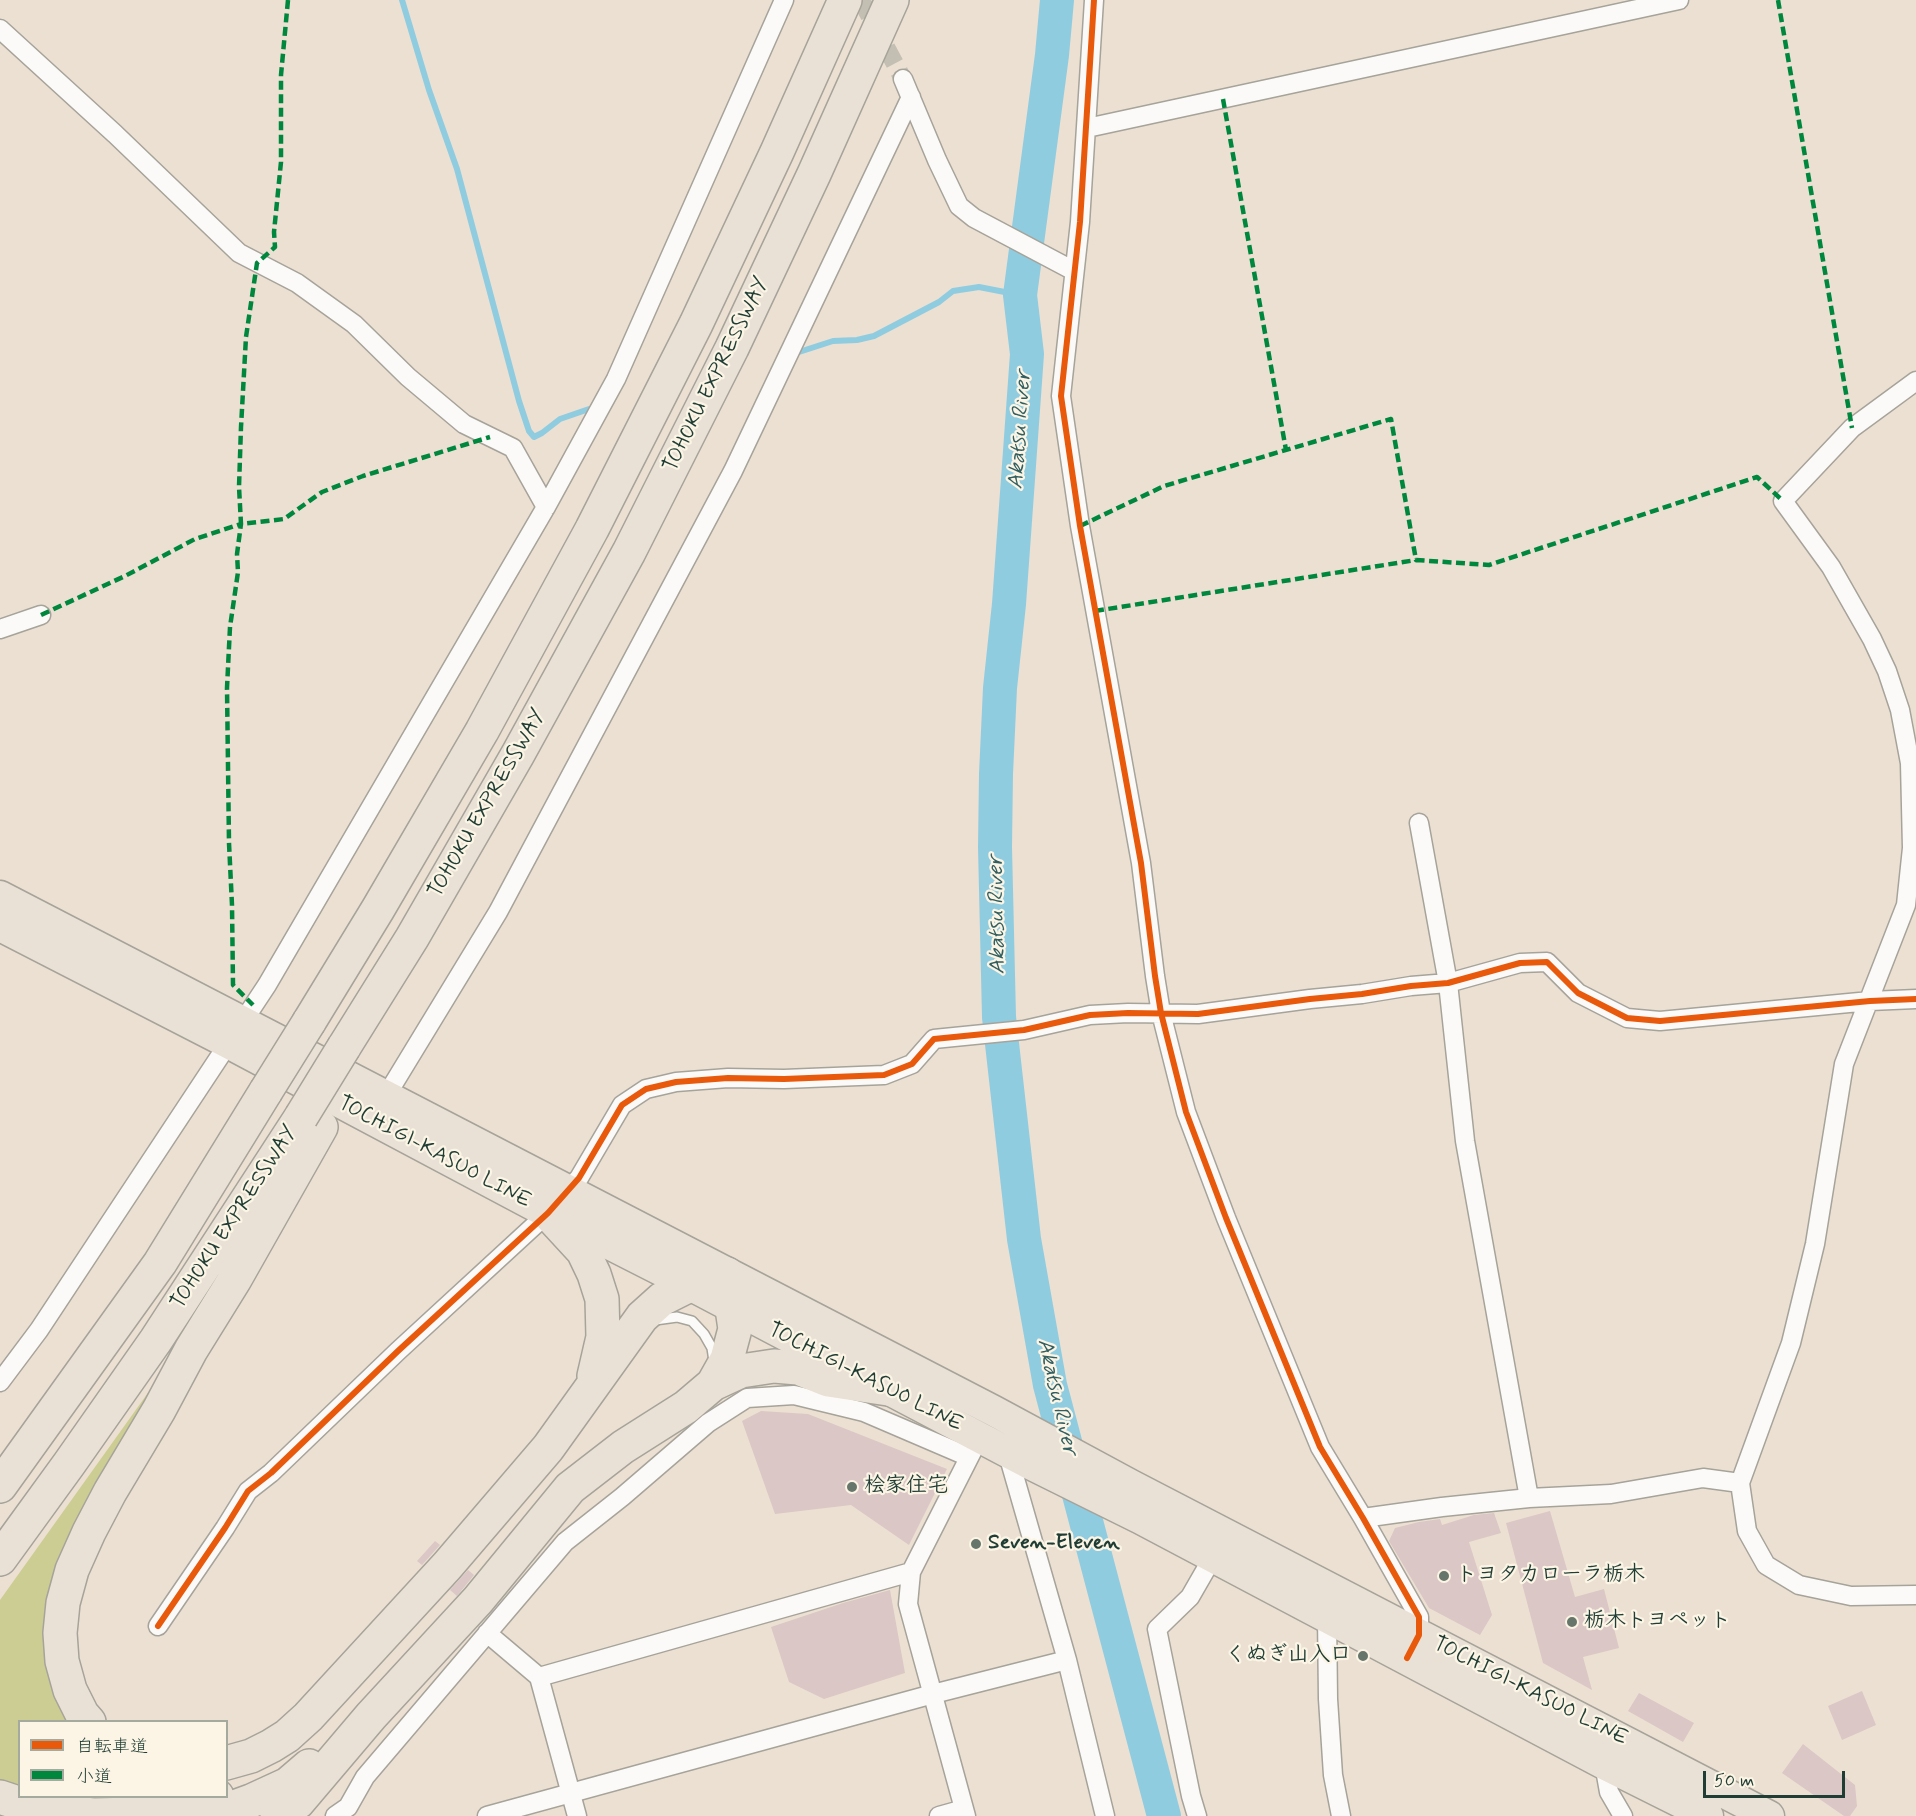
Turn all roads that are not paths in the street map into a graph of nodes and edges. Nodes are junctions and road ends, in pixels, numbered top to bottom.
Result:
1 (784, 0) edge
2 (845, 0) edge
3 (892, 0) edge
4 (1094, 0) edge
5 (1679, 0) edge
6 (0, 29) edge
7 (903, 79) tunnel mouth
8 (911, 97) junction
9 (1086, 128) junction
10 (1074, 271) junction
11 (1916, 381) edge
12 (546, 507) junction
13 (41, 615) dead end
14 (0, 629) edge
15 (1419, 823) dead end
16 (0, 896) edge
17 (0, 926) edge
18 (1448, 983) junction
19 (1916, 999) edge
20 (1870, 1001) junction
21 (1161, 1013) junction
22 (235, 1032) junction
23 (386, 1096) junction
24 (311, 1122) junction
25 (558, 1202) junction
26 (727, 1274) junction
27 (690, 1285) junction
28 (733, 1309) junction
29 (629, 1334) junction
30 (0, 1382) edge
31 (713, 1384) junction
32 (592, 1387) junction
33 (888, 1389) junction
34 (40, 1431) junction
35 (1012, 1437) junction
36 (975, 1447) junction
37 (0, 1470) edge
38 (1740, 1484) junction
39 (0, 1486) edge
40 (1529, 1498) junction
41 (1363, 1518) junction
42 (1213, 1557) junction
43 (0, 1559) edge
44 (911, 1572) junction
45 (1916, 1595) edge
46 (1327, 1616) junction
47 (158, 1626) dead end
48 (487, 1633) junction
49 (1413, 1646) junction
50 (1067, 1660) junction
51 (539, 1677) junction
52 (341, 1681) junction
53 (933, 1694) junction
54 (371, 1716) junction
55 (87, 1720) edge
56 (1610, 1750) junction
57 (228, 1762) edge
58 (228, 1792) edge
59 (571, 1794) junction
60 (0, 1797) edge
61 (213, 1798) edge
62 (0, 1813) edge
63 (965, 1813) edge
64 (8, 1816) edge
65 (210, 1816) edge
66 (277, 1816) edge
67 (335, 1816) edge
68 (487, 1816) edge
69 (577, 1816) edge
70 (939, 1816) edge
71 (1105, 1816) edge
72 (1197, 1816) edge
73 (1341, 1816) edge
74 (1623, 1816) edge
75 (1708, 1816) edge
76 (1769, 1816) edge

1 - 12 street
2 - 34 highway, TOHOKU EXPRESSWAY, bridge
3 - 24 highway, TOHOKU EXPRESSWAY, bridge
4 - 9 street
5 - 9 street
6 - 12 street
7 - 8 street
8 - 10 street
8 - 23 street
9 - 10 street
10 - 21 street
11 - 20 street
12 - 22 street
13 - 14 street
15 - 18 street
16 - 22 main road, TOCHIGI-KASUO LINE
17 - 22 main road, TOCHIGI-KASUO LINE
18 - 20 street
18 - 21 street
18 - 40 street
19 - 20 street
20 - 38 street
21 - 25 street
21 - 41 street
22 - 23 main road, TOCHIGI-KASUO LINE
22 - 25 main road, TOCHIGI-KASUO LINE
22 - 30 street
23 - 25 main road, TOCHIGI-KASUO LINE
24 - 43 highway, TOHOKU EXPRESSWAY
24 - 55 highway
25 - 26 main road, TOCHIGI-KASUO LINE
25 - 27 main road, TOCHIGI-KASUO LINE
25 - 32 highway
25 - 47 street
26 - 27 highway
26 - 28 highway
26 - 35 main road, TOCHIGI-KASUO LINE
27 - 28 main road, TOCHIGI-KASUO LINE
27 - 29 highway
28 - 31 highway
28 - 33 main road, TOCHIGI-KASUO LINE
29 - 31 lane
29 - 32 highway
31 - 33 highway
31 - 54 highway
32 - 52 highway
33 - 36 main road, TOCHIGI-KASUO LINE
34 - 37 highway
34 - 39 highway, TOHOKU EXPRESSWAY
35 - 36 main road, TOCHIGI-KASUO LINE
35 - 42 main road, TOCHIGI-KASUO LINE
35 - 49 main road, TOCHIGI-KASUO LINE
35 - 50 street
36 - 44 street
36 - 48 street
38 - 40 street
38 - 45 street
40 - 41 street
41 - 49 street
42 - 46 main road, TOCHIGI-KASUO LINE
42 - 72 street
44 - 51 street
44 - 53 street
46 - 49 main road, TOCHIGI-KASUO LINE
46 - 73 street
48 - 51 street
48 - 67 street
49 - 56 main road, TOCHIGI-KASUO LINE
50 - 53 street
50 - 71 street
51 - 59 street
52 - 57 highway
52 - 58 highway
53 - 59 street
53 - 63 street
54 - 65 highway
54 - 66 highway
56 - 74 street
56 - 75 main road, TOCHIGI-KASUO LINE
56 - 76 main road, TOCHIGI-KASUO LINE
59 - 68 street
59 - 69 street
60 - 61 highway
62 - 64 highway
63 - 70 street

